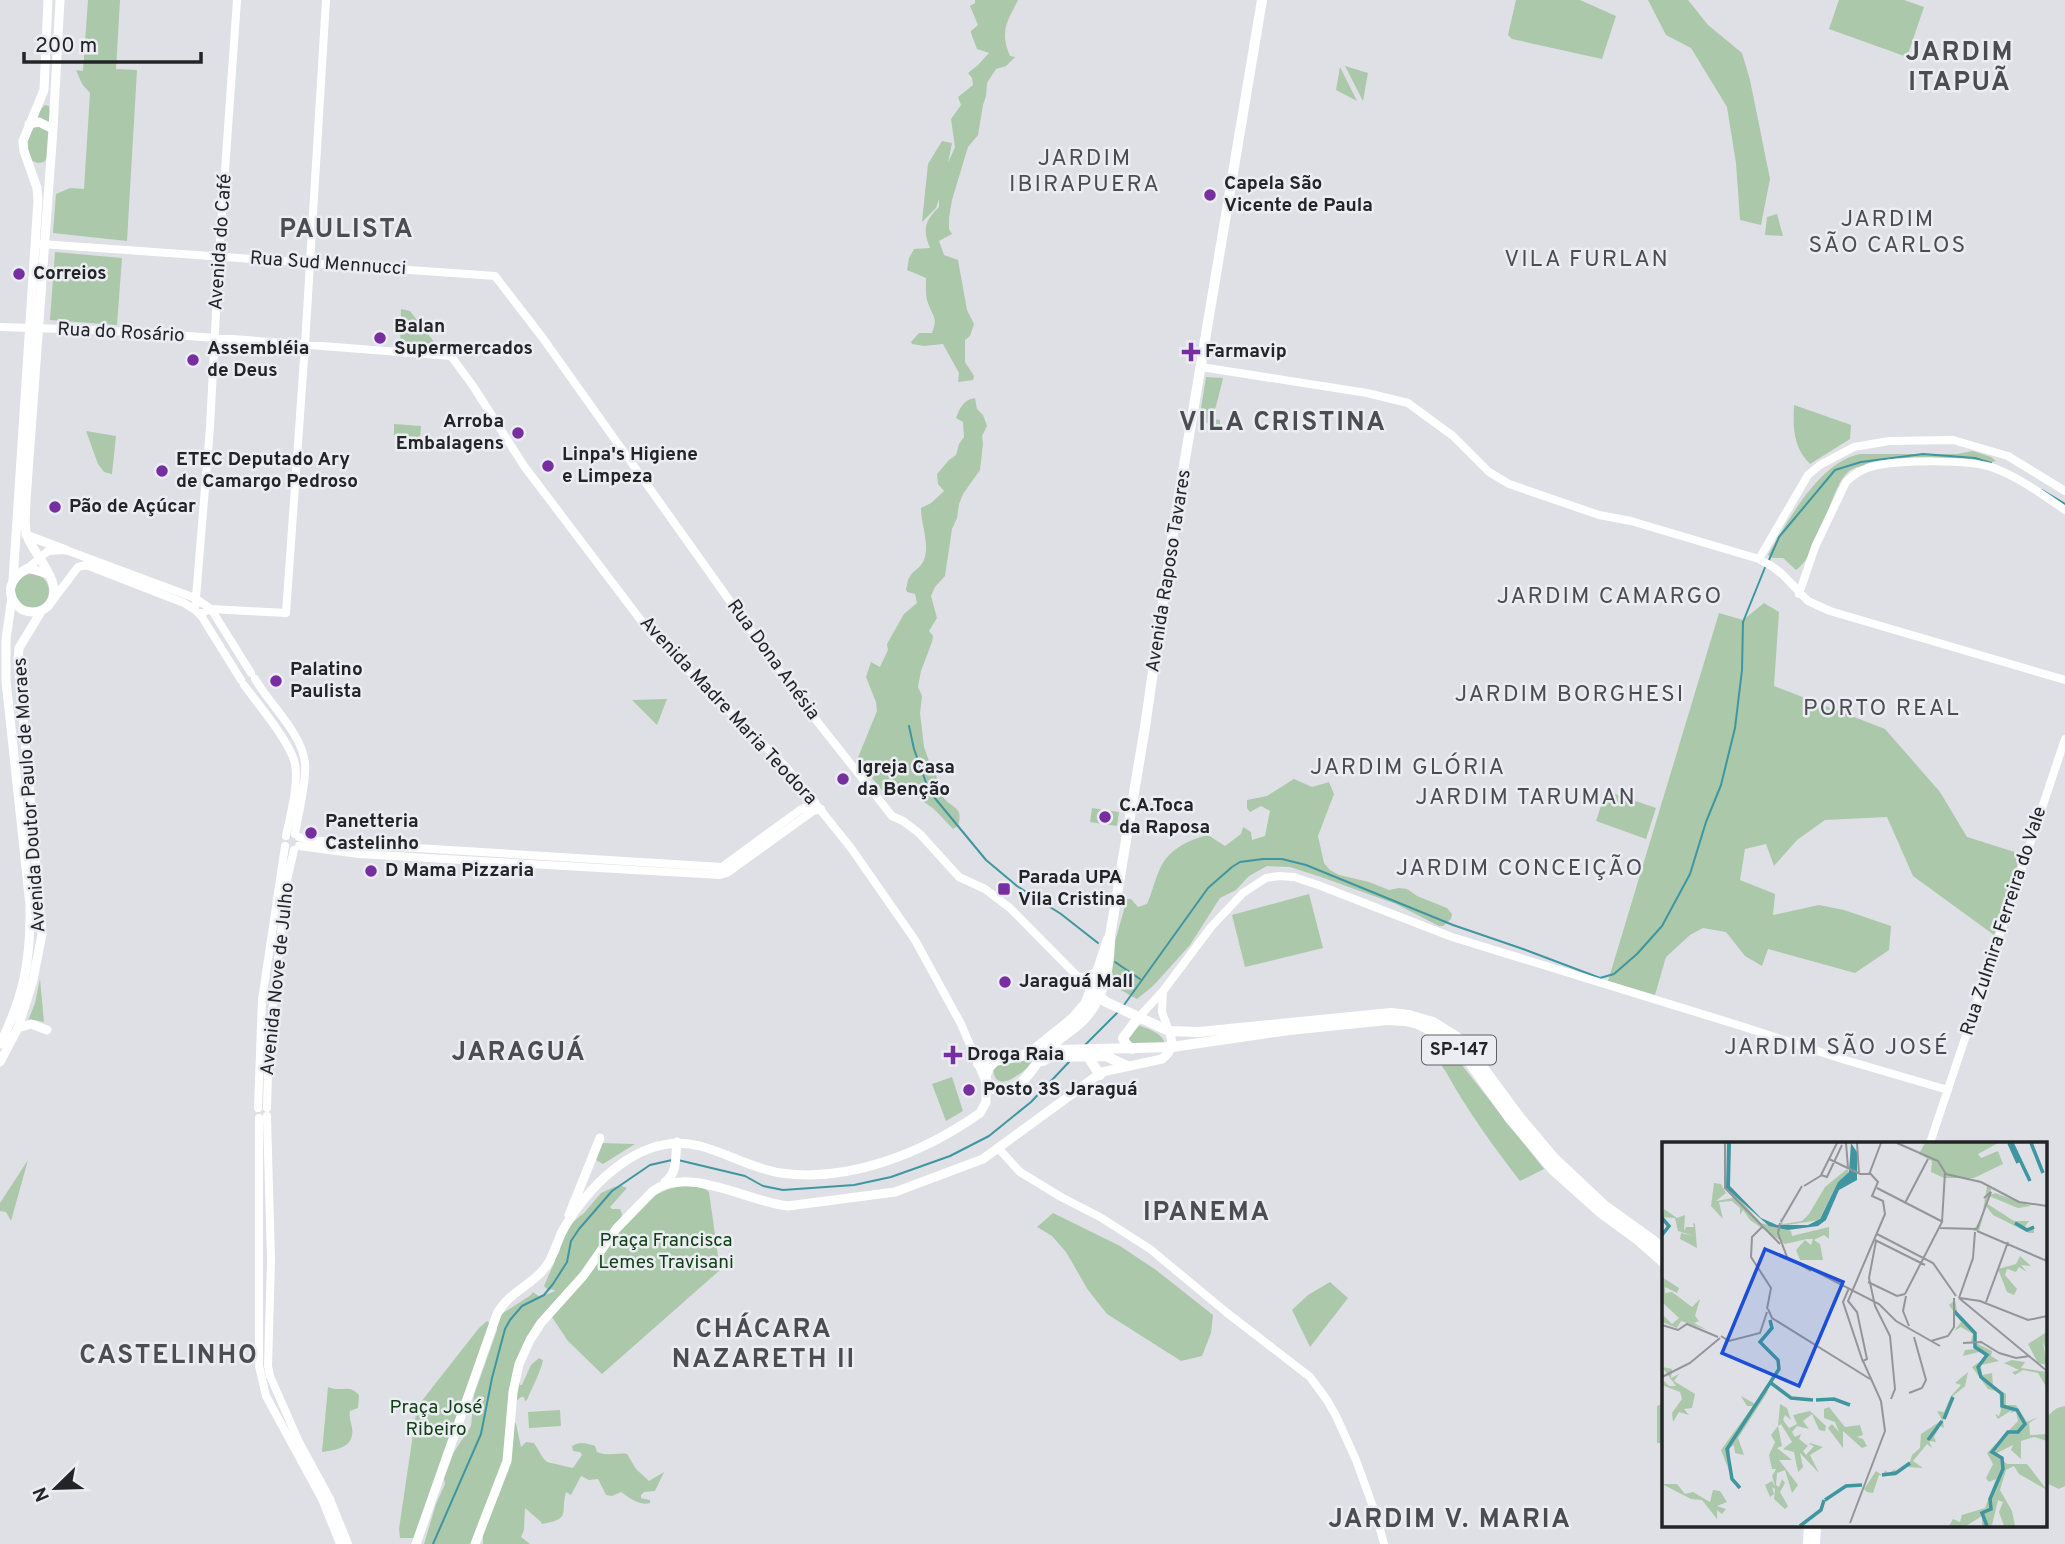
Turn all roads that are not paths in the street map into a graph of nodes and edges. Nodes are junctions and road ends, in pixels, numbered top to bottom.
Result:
1 (48, 0) edge
2 (60, 0) edge
3 (237, 0) edge
4 (326, 0) edge
5 (1262, 0) edge
6 (29, 124) junction
7 (53, 129) junction
8 (27, 158) junction
9 (50, 160) junction
10 (40, 244) junction
11 (219, 256) junction
12 (310, 263) junction
13 (495, 276) joint
14 (0, 327) edge
15 (29, 328) junction
16 (39, 328) junction
17 (215, 338) junction
18 (305, 345) junction
19 (451, 356) joint
20 (1201, 367) junction
21 (2065, 491) edge
22 (2065, 510) edge
23 (26, 535) junction
24 (66, 550) junction
25 (38, 558) junction
26 (1761, 561) junction
27 (28, 568) junction
28 (48, 574) junction
29 (13, 581) junction
30 (1799, 594) junction
31 (12, 597) junction
32 (195, 598) junction
33 (51, 602) junction
34 (211, 609) junction
35 (42, 610) junction
36 (197, 612) junction
37 (252, 676) junction
38 (2065, 680) edge
39 (243, 682) junction
40 (2065, 739) edge
41 (818, 806) junction
42 (293, 842) junction
43 (1110, 936) junction
44 (1098, 973) junction
45 (1080, 979) junction
46 (1163, 991) junction
47 (1095, 994) junction
48 (1135, 1015) junction
49 (18, 1028) junction
50 (47, 1030) dead end
51 (1169, 1031) junction
52 (0, 1044) edge
53 (1172, 1047) junction
54 (1132, 1049) junction
55 (1081, 1053) junction
56 (998, 1059) junction
57 (0, 1062) edge
58 (978, 1064) junction
59 (1127, 1066) junction
60 (1033, 1070) junction
61 (1100, 1075) junction
62 (985, 1080) junction
63 (1948, 1090) junction
64 (263, 1112) junction
65 (600, 1138) dead end
66 (677, 1142) junction
67 (1930, 1142) edge
68 (664, 1144) junction
69 (999, 1149) junction
70 (675, 1163) junction
71 (587, 1169) junction
72 (610, 1172) junction
73 (682, 1181) junction
74 (660, 1186) junction
75 (563, 1229) junction
76 (1662, 1249) edge
77 (1662, 1261) edge
78 (1809, 1526) edge
79 (1816, 1526) edge
80 (340, 1544) edge
81 (348, 1544) edge
82 (416, 1544) edge
83 (475, 1544) edge
84 (1384, 1544) edge
85 (1808, 1544) edge
86 (1815, 1544) edge

1 - 6 main road
2 - 7 main road
3 - 11 street, Avenida do Café
4 - 12 street
5 - 20 main road, Avenida Raposo Tavares
6 - 7 main road
6 - 8 main road
7 - 9 main road
8 - 9 main road
8 - 10 main road
9 - 10 main road
10 - 11 street, Rua Sud Mennucci
10 - 15 main road
10 - 16 main road
11 - 12 street, Rua Sud Mennucci
11 - 17 street, Avenida do Café
12 - 13 street, Rua Sud Mennucci
12 - 18 street
13 - 45 street, Rua Dona Anésia
14 - 15 street, Rua do Rosário
15 - 16 street, Rua do Rosário
15 - 29 main road
16 - 17 street, Rua do Rosário
16 - 23 main road
17 - 18 street, Rua do Rosário
17 - 32 street, Avenida do Café
18 - 19 street, Rua do Rosário
18 - 34 street
19 - 41 street, Avenida Madre Maria Teodora
20 - 26 street
20 - 43 main road, Avenida Raposo Tavares
21 - 26 street
22 - 30 street
23 - 24 main road
23 - 25 main road
24 - 25 street
24 - 32 street, Avenida Nove de Julho
25 - 27 street
25 - 28 main road
26 - 30 street
27 - 28 main road
27 - 29 main road
28 - 33 main road
29 - 31 main road
30 - 38 street
31 - 35 main road
31 - 52 main road, Avenida Doutor Paulo de Moraes
32 - 34 street, Avenida Nove de Julho
32 - 36 street, Avenida do Café
33 - 35 main road
33 - 36 street
34 - 36 street
34 - 37 street, Avenida Nove de Julho
35 - 49 main road, Avenida Doutor Paulo de Moraes
36 - 39 street, Avenida Nove de Julho
37 - 39 street
37 - 42 street, Avenida Nove de Julho
39 - 42 street, Avenida Nove de Julho
40 - 63 street, Rua Zulmira Ferreira do Vale
41 - 42 street
41 - 58 street, Avenida Madre Maria Teodora
42 - 64 street, Avenida Nove de Julho
43 - 44 main road, Avenida Raposo Tavares
43 - 47 main road, Avenida Raposo Tavares
44 - 45 main road
44 - 47 main road, Avenida Raposo Tavares
45 - 47 street, Rua Dona Anésia
46 - 48 street
46 - 51 street
46 - 63 street
47 - 48 main road, SP-147
47 - 56 main road, Avenida Raposo Tavares
47 - 60 main road, Avenida Raposo Tavares
48 - 51 main road, SP-147
48 - 54 main road
49 - 50 main road
49 - 57 main road, Avenida Doutor Paulo de Moraes
51 - 53 main road
51 - 76 main road, SP-147
53 - 54 main road
53 - 59 main road, SP-147
53 - 77 main road, SP-147
54 - 55 main road
55 - 59 main road
55 - 60 main road
55 - 61 main road
56 - 58 main road, Avenida Raposo Tavares
56 - 62 main road
58 - 62 street, Avenida Madre Maria Teodora
59 - 61 main road, SP-147
60 - 62 main road, Avenida Raposo Tavares
61 - 69 main road, SP-147
62 - 66 main road
63 - 67 street, Rua Zulmira Ferreira do Vale
64 - 80 street, Avenida Nove de Julho
64 - 81 street, Avenida Nove de Julho
65 - 71 main road
66 - 68 main road
66 - 70 main road
68 - 70 main road
68 - 72 main road
69 - 73 main road, SP-147
69 - 84 street
70 - 73 main road
70 - 74 main road
71 - 72 main road
71 - 75 main road
72 - 75 main road
73 - 74 main road, SP-147
74 - 83 main road, SP-147
75 - 82 main road
78 - 85 main road
79 - 86 main road

